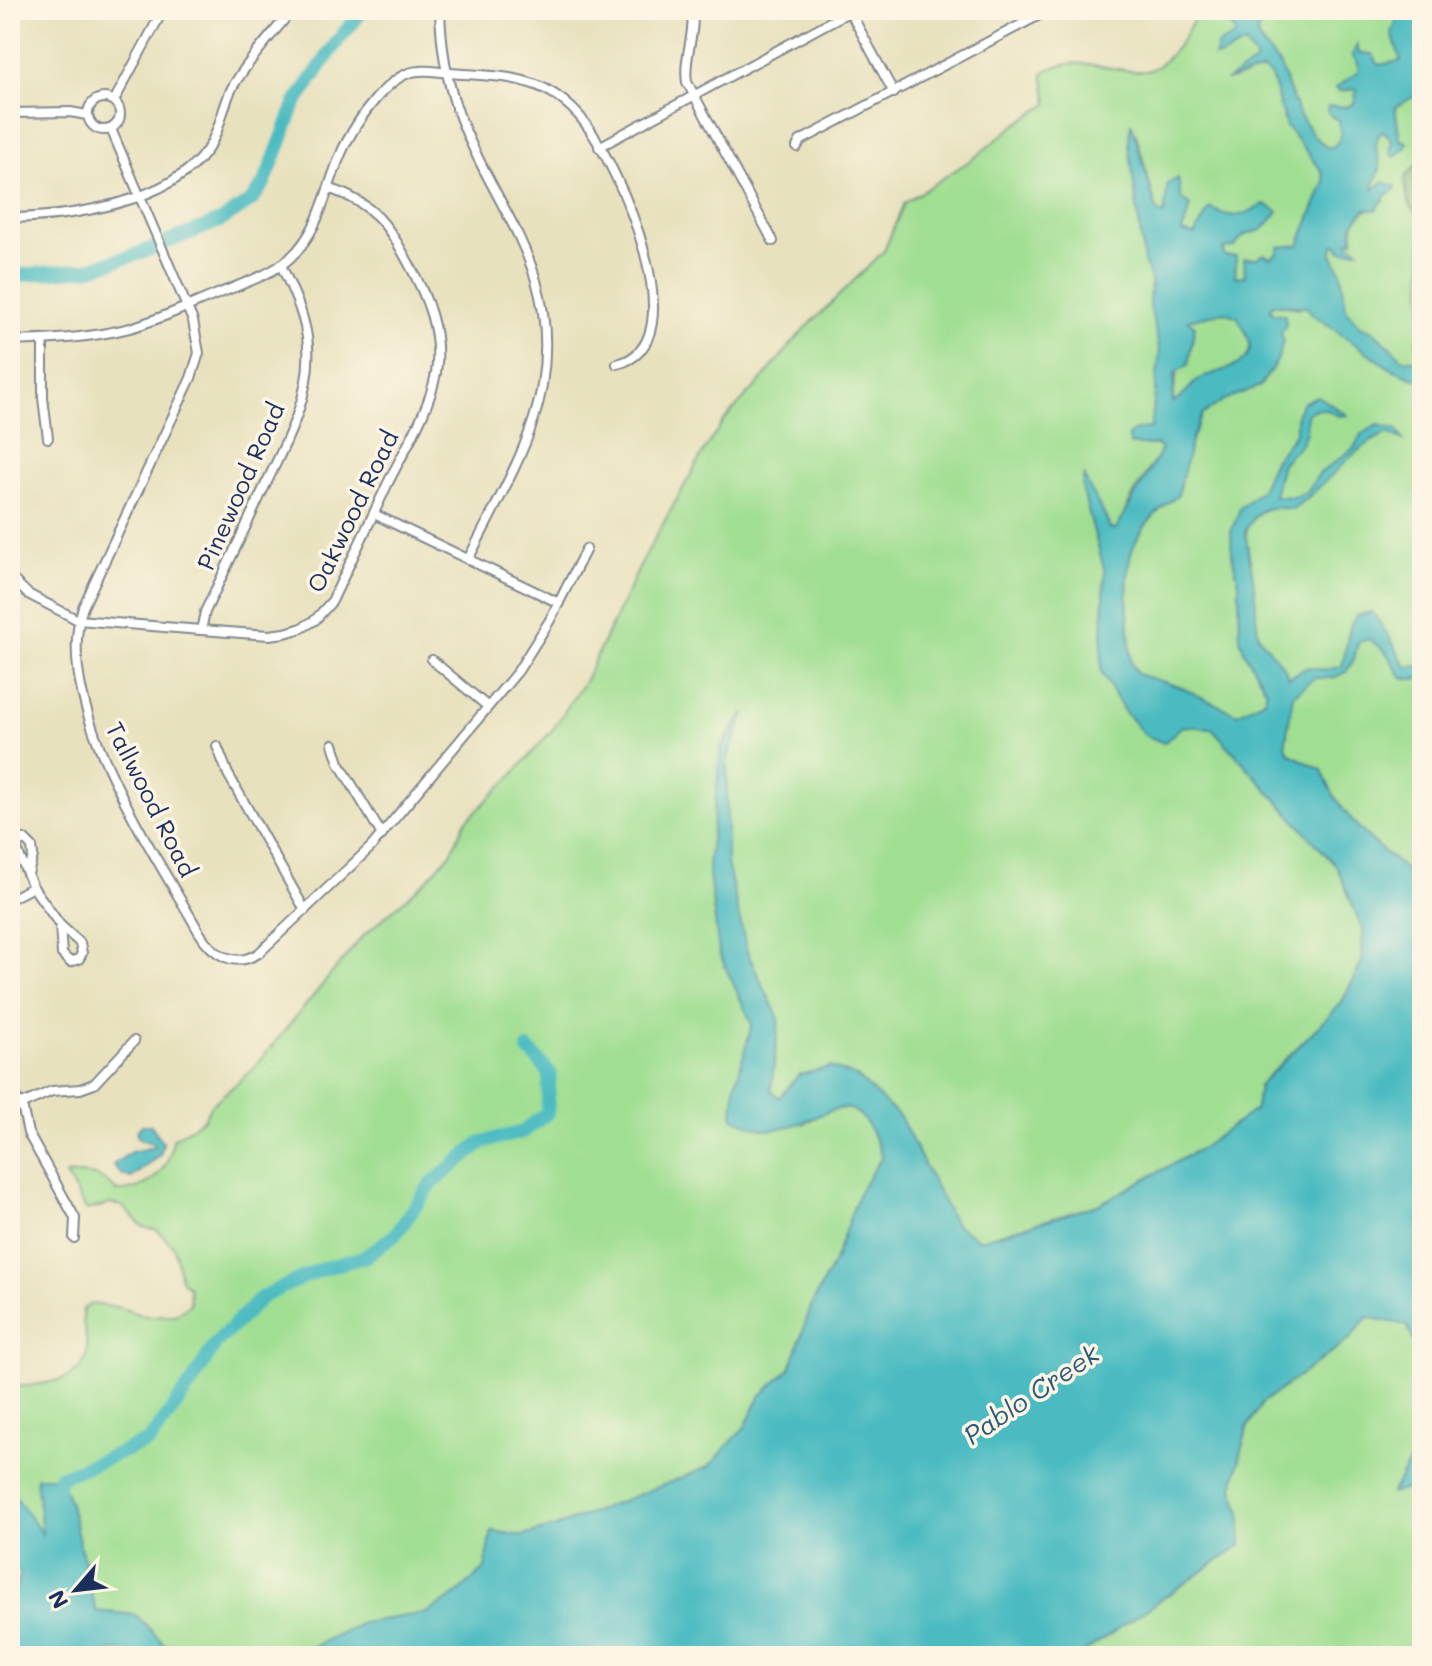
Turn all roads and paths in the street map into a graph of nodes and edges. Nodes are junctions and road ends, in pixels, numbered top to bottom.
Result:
1 (163, 10) edge
2 (292, 10) edge
3 (440, 10) edge
4 (692, 10) edge
5 (850, 10) edge
6 (1049, 10) edge
7 (447, 73) junction
8 (894, 93) junction
9 (694, 95) junction
10 (114, 101) junction
11 (10, 113) edge
12 (87, 115) junction
13 (111, 129) junction
14 (599, 147) junction
15 (797, 147) dead end
16 (331, 189) junction
17 (140, 195) junction
18 (10, 218) edge
19 (773, 241) dead end
20 (281, 265) junction
21 (187, 306) junction
22 (43, 340) junction
23 (10, 341) edge
24 (617, 364) dead end
25 (48, 438) dead end
26 (374, 514) junction
27 (586, 549) dead end
28 (469, 558) junction
29 (10, 577) edge
30 (559, 603) junction
31 (78, 620) junction
32 (201, 630) junction
33 (432, 660) dead end
34 (487, 706) junction
35 (333, 744) dead end
36 (217, 746) dead end
37 (382, 835) junction
38 (28, 874) dead end
39 (33, 887) junction
40 (10, 899) edge
41 (305, 910) junction
42 (60, 925) dead end
43 (134, 1041) dead end
44 (10, 1087) edge
45 (20, 1105) junction
46 (74, 1238) dead end

1 - 10 street
2 - 17 street
3 - 7 street
4 - 9 street
5 - 8 street
5 - 9 street
6 - 8 street
7 - 14 street
7 - 16 street
7 - 28 street
8 - 15 street
9 - 14 street
9 - 19 street
10 - 12 street
10 - 13 street
11 - 12 street
12 - 13 street
13 - 17 street, Tallwood Road
14 - 24 street
16 - 20 street
16 - 26 street, Oakwood Road
17 - 18 street
17 - 21 street, Tallwood Road
20 - 21 street
20 - 32 street, Pinewood Road
21 - 22 street
21 - 31 street, Tallwood Road
22 - 23 street
22 - 25 street
26 - 28 street
26 - 32 street, Oakwood Road
27 - 30 street, Tallwood Road
28 - 30 street
29 - 31 street, Oakwood Road
30 - 34 street, Tallwood Road
31 - 32 street, Oakwood Road
31 - 41 street, Tallwood Road
33 - 34 street
34 - 37 street, Tallwood Road
35 - 37 street
36 - 41 street
37 - 41 street, Tallwood Road
38 - 39 street
39 - 40 street
39 - 42 street
43 - 45 street
44 - 45 street
45 - 46 street

